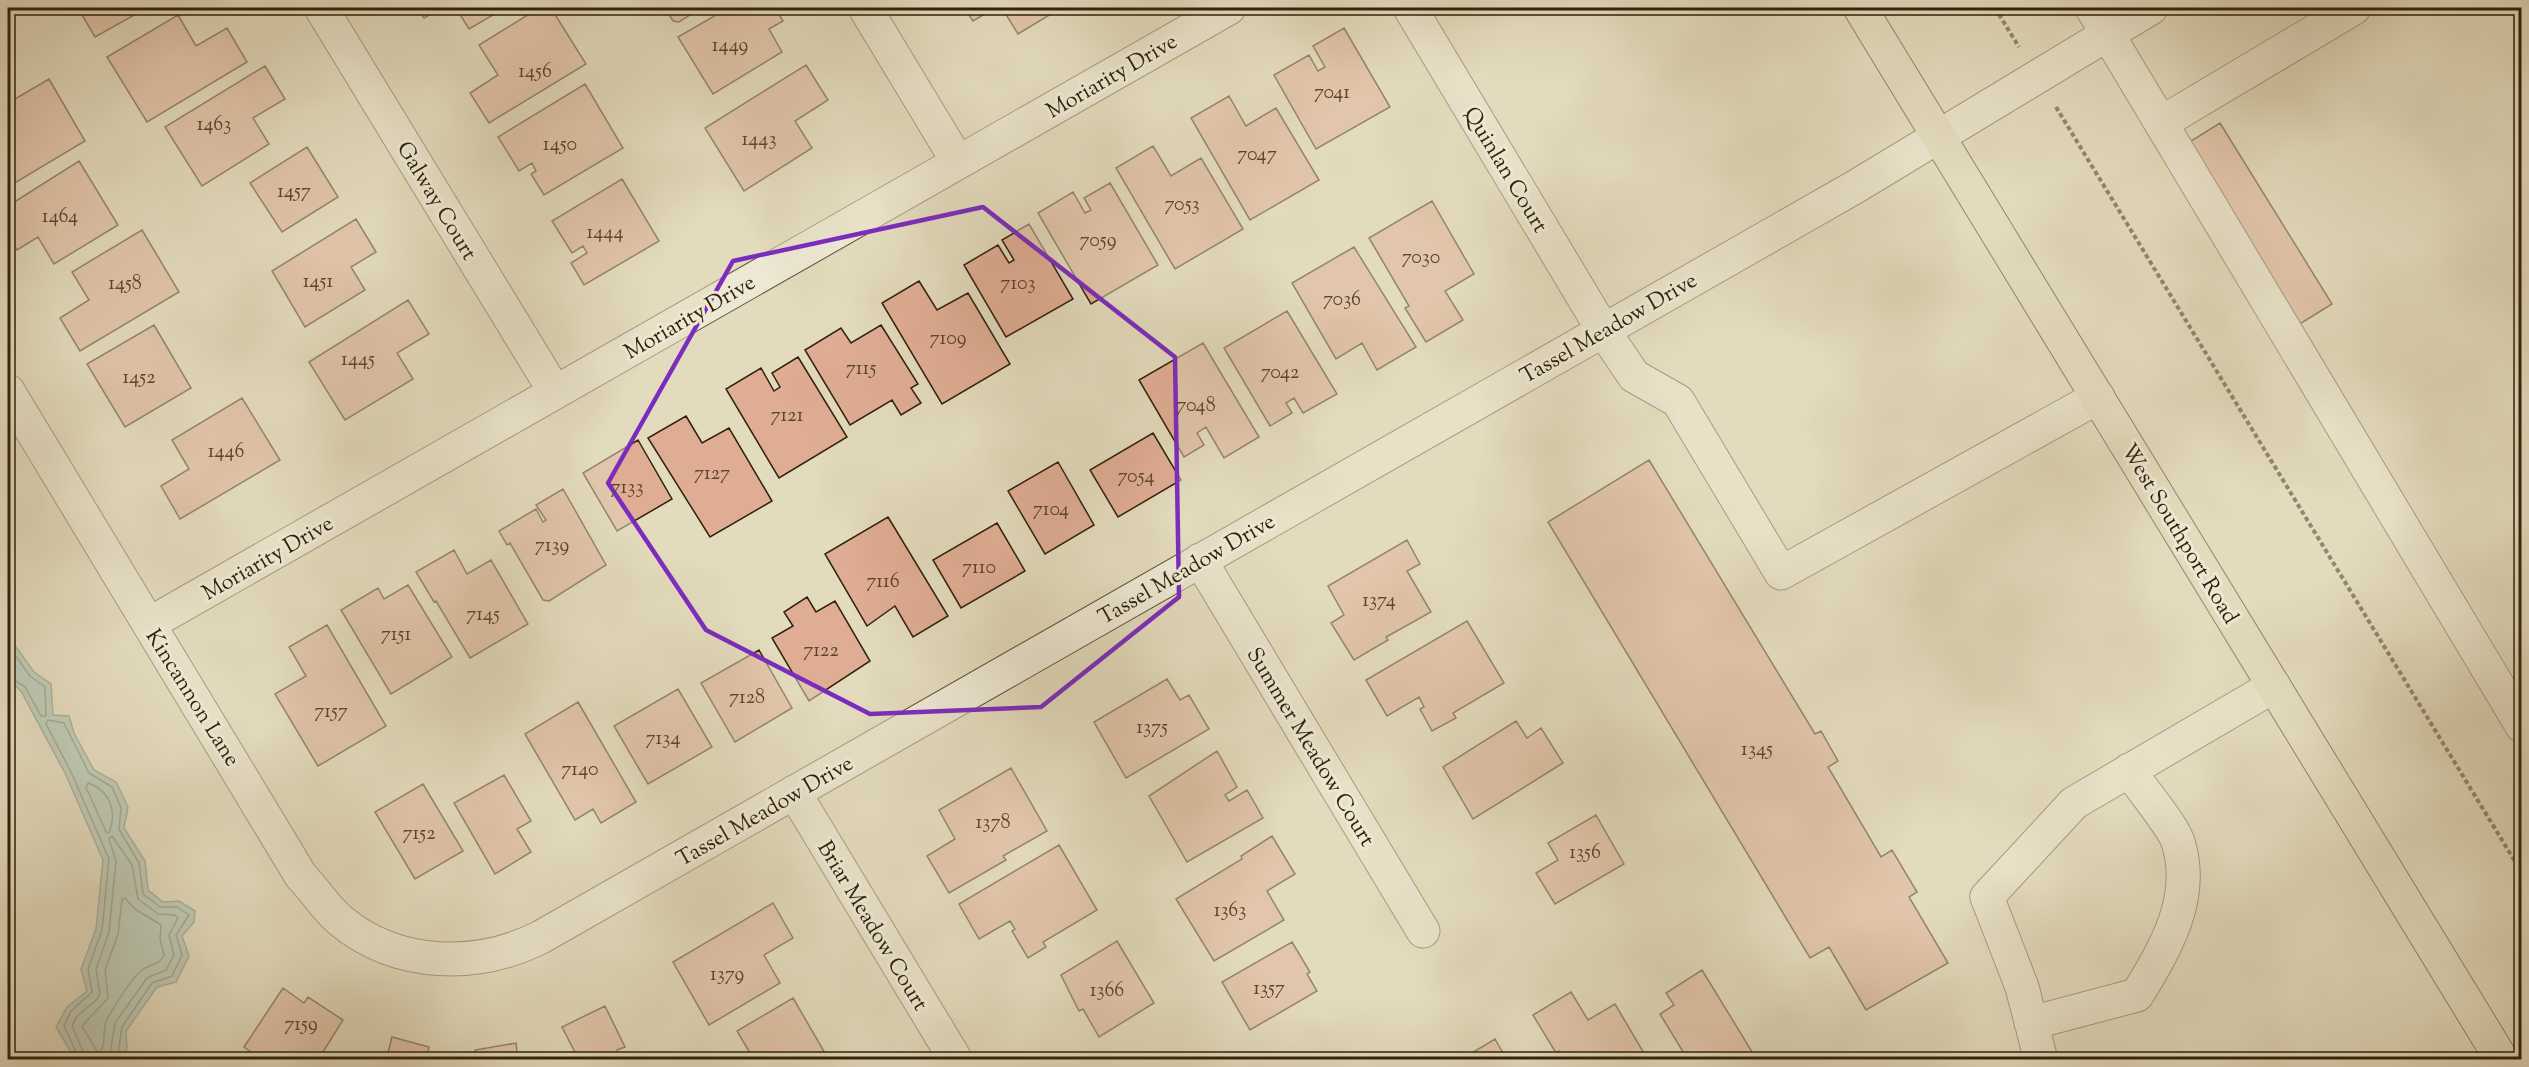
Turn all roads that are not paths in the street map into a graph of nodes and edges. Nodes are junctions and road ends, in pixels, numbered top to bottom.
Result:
1 (321, 8) edge
2 (864, 8) edge
3 (1229, 8) edge
4 (1410, 8) edge
5 (1860, 8) edge
6 (2151, 8) edge
7 (2354, 8) edge
8 (2100, 21) edge
9 (2161, 123) junction
10 (1939, 137) junction
11 (958, 162) junction
12 (1603, 330) junction
13 (8, 391) edge
14 (555, 393) junction
15 (2098, 397) junction
16 (1200, 560) junction
17 (149, 624) junction
18 (2274, 686) junction
19 (2522, 726) edge
20 (2129, 770) junction
21 (794, 792) junction
22 (1423, 931) dead end
23 (421, 956) joint
24 (2031, 1023) junction
25 (954, 1057) dead end
26 (2041, 1059) edge
27 (2502, 1059) edge
28 (2517, 1059) edge
29 (2522, 1059) edge

1 - 14 street, Galway Court
2 - 11 street
3 - 11 street, Moriarity Drive
4 - 12 street, Quinlan Court
5 - 10 main road, West Southport Road
6 - 8 street, Tassel Meadow Drive
7 - 9 street
8 - 9 street
8 - 10 street, Tassel Meadow Drive
9 - 19 street
10 - 12 street, Tassel Meadow Drive
10 - 15 main road, West Southport Road
11 - 14 street, Moriarity Drive
12 - 15 street, Quinlan Court
12 - 16 street, Tassel Meadow Drive
13 - 17 street, Kincannon Lane
14 - 17 street, Moriarity Drive
15 - 18 main road, West Southport Road
16 - 21 street, Tassel Meadow Drive
16 - 22 street, Summer Meadow Court
17 - 23 street, Kincannon Lane
18 - 20 street
18 - 27 main road, West Southport Road
20 - 24 street
20 - 24 street
21 - 23 street, Tassel Meadow Drive
21 - 25 street, Briar Meadow Court
24 - 26 street
28 - 29 main road

